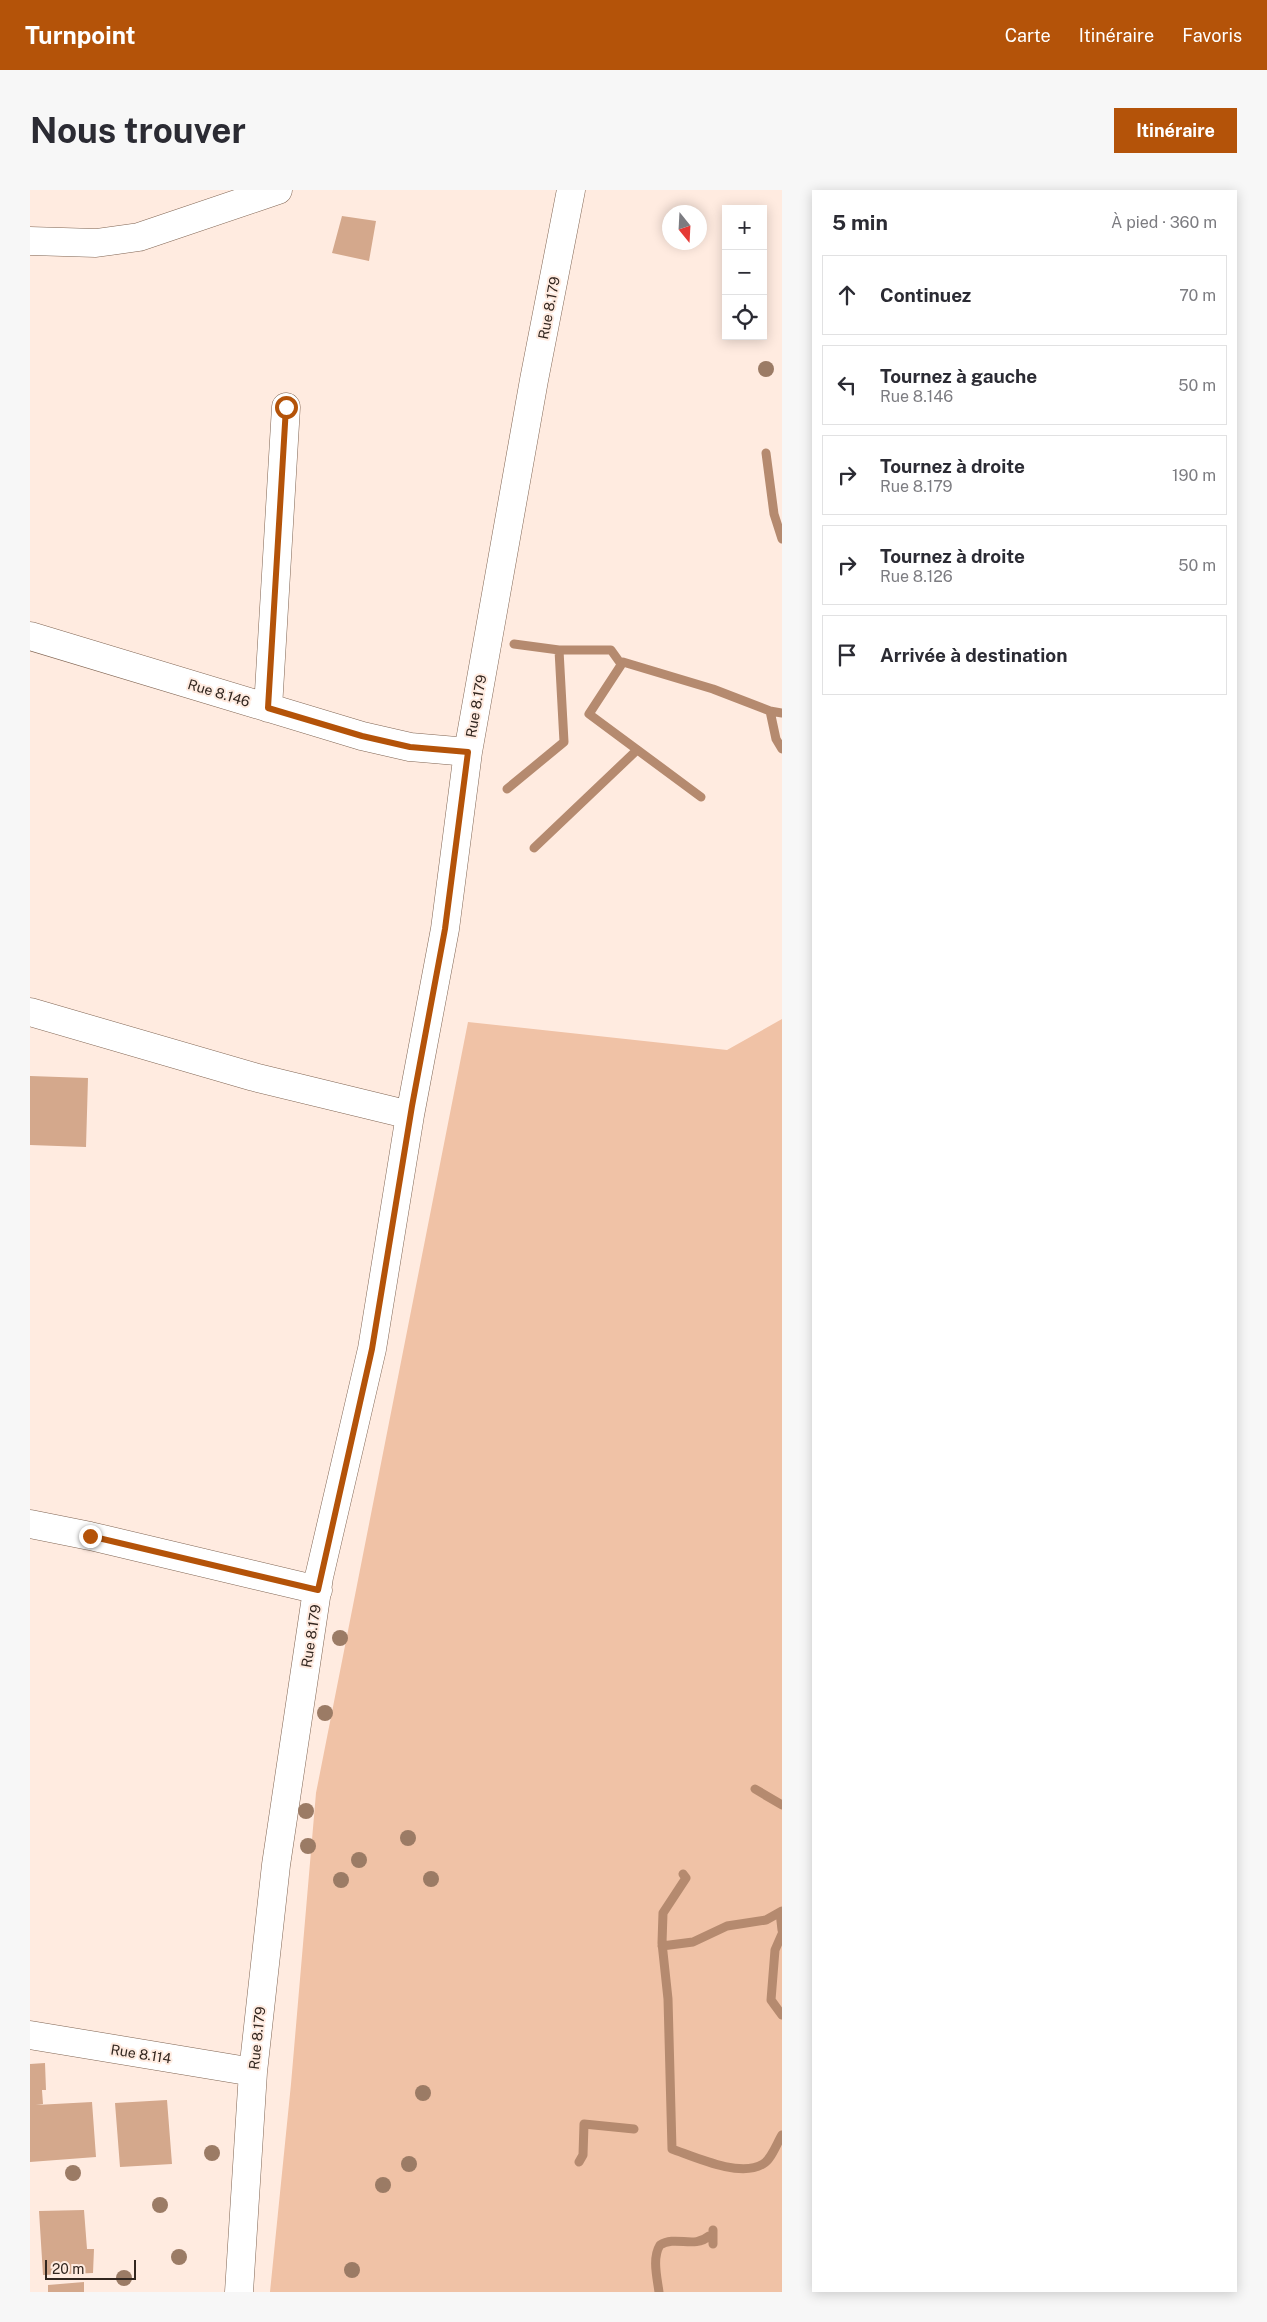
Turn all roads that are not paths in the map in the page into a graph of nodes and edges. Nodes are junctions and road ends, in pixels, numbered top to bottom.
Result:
1 (278, 190) edge
2 (571, 190) edge
3 (30, 241) edge
4 (286, 407) dead end
5 (30, 636) edge
6 (268, 708) junction
7 (468, 752) junction
8 (30, 1012) edge
9 (410, 1115) junction
10 (30, 1524) edge
11 (318, 1590) junction
12 (30, 2035) edge
13 (252, 2072) junction
14 (240, 2292) edge

1 - 3 street
2 - 7 street, Rue 8.179
4 - 6 street
5 - 6 street, Rue 8.146
6 - 7 street, Rue 8.146
7 - 9 street, Rue 8.179
8 - 9 street
9 - 11 street, Rue 8.179
10 - 11 street
11 - 13 street, Rue 8.179
12 - 13 street, Rue 8.114
13 - 14 street, Rue 8.179

